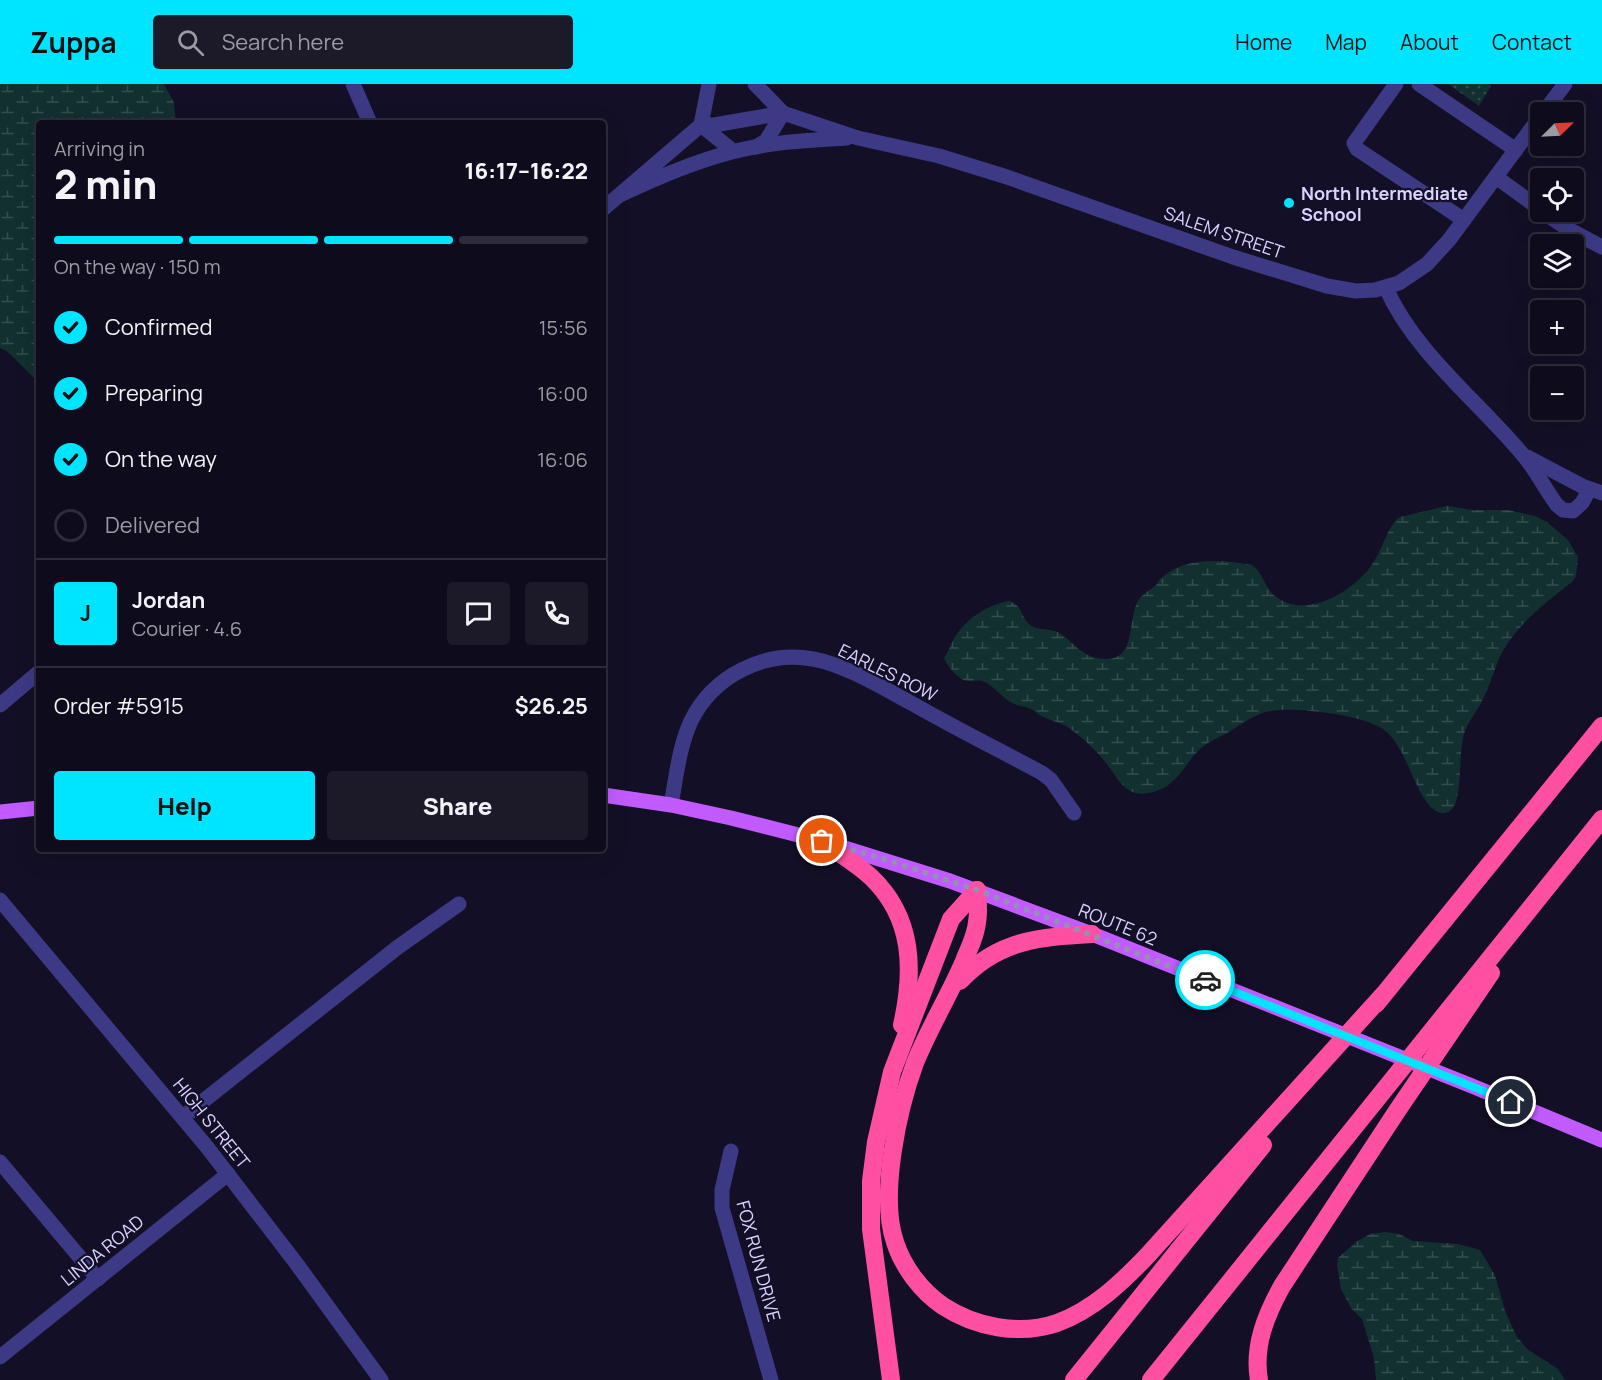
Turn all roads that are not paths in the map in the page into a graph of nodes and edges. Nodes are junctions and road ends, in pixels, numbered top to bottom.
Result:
1 (353, 84) edge
2 (709, 84) edge
3 (755, 84) edge
4 (1396, 84) edge
5 (1419, 84) edge
6 (1565, 84) edge
7 (1552, 102) edge
8 (783, 113) junction
9 (369, 120) edge
10 (701, 125) junction
11 (1530, 131) edge
12 (858, 138) junction
13 (756, 147) junction
14 (1516, 150) junction
15 (733, 152) junction
16 (1496, 177) junction
17 (620, 195) junction
18 (1530, 202) edge
19 (606, 207) edge
20 (1464, 220) junction
21 (1558, 222) edge
22 (1602, 247) edge
23 (1386, 288) junction
24 (1524, 456) junction
25 (1595, 492) edge
26 (36, 675) edge
27 (0, 705) edge
28 (1602, 726) edge
29 (606, 795) edge
30 (670, 805) junction
31 (36, 808) edge
32 (0, 812) edge
33 (1074, 813) dead end
34 (1602, 819) edge
35 (822, 841) junction
36 (1568, 861) junction
37 (977, 890) junction
38 (0, 900) edge
39 (459, 904) dead end
40 (1092, 934) junction
41 (951, 991) junction
42 (1383, 995) junction
43 (892, 1072) junction
44 (183, 1118) junction
45 (1602, 1140) edge
46 (731, 1151) dead end
47 (0, 1162) edge
48 (228, 1174) junction
49 (98, 1279) junction
50 (0, 1357) edge
51 (381, 1380) edge
52 (771, 1380) edge
53 (891, 1380) edge
54 (1074, 1380) edge
55 (1151, 1380) edge
56 (1259, 1380) edge

1 - 9 street
2 - 10 street
3 - 8 street, SALEM STREET
4 - 20 street
5 - 14 street
6 - 7 street
8 - 10 street
8 - 12 street, SALEM STREET
8 - 13 street
10 - 15 street
10 - 17 street
11 - 14 street
12 - 13 street
12 - 23 street, SALEM STREET
13 - 15 street
14 - 16 street
15 - 17 street
16 - 18 street
16 - 20 street
17 - 19 street
20 - 23 street
21 - 22 street
23 - 24 street
24 - 25 street
24 - 25 street
26 - 27 street
28 - 42 highway
29 - 30 main road, ROUTE 62
30 - 33 street, EARLES ROW
30 - 35 main road, ROUTE 62
31 - 32 main road
34 - 36 highway
35 - 37 main road, ROUTE 62
35 - 43 highway
36 - 55 highway
36 - 56 highway
37 - 40 main road, ROUTE 62
37 - 41 highway
37 - 43 highway
38 - 44 street, HIGH STREET
39 - 44 street
40 - 41 highway
40 - 45 main road, ROUTE 62
41 - 42 highway
42 - 54 highway
43 - 53 highway
44 - 48 street, HIGH STREET
46 - 52 street, FOX RUN DRIVE
47 - 49 street
48 - 49 street, LINDA ROAD
48 - 51 street, HIGH STREET
49 - 50 street, LINDA ROAD

